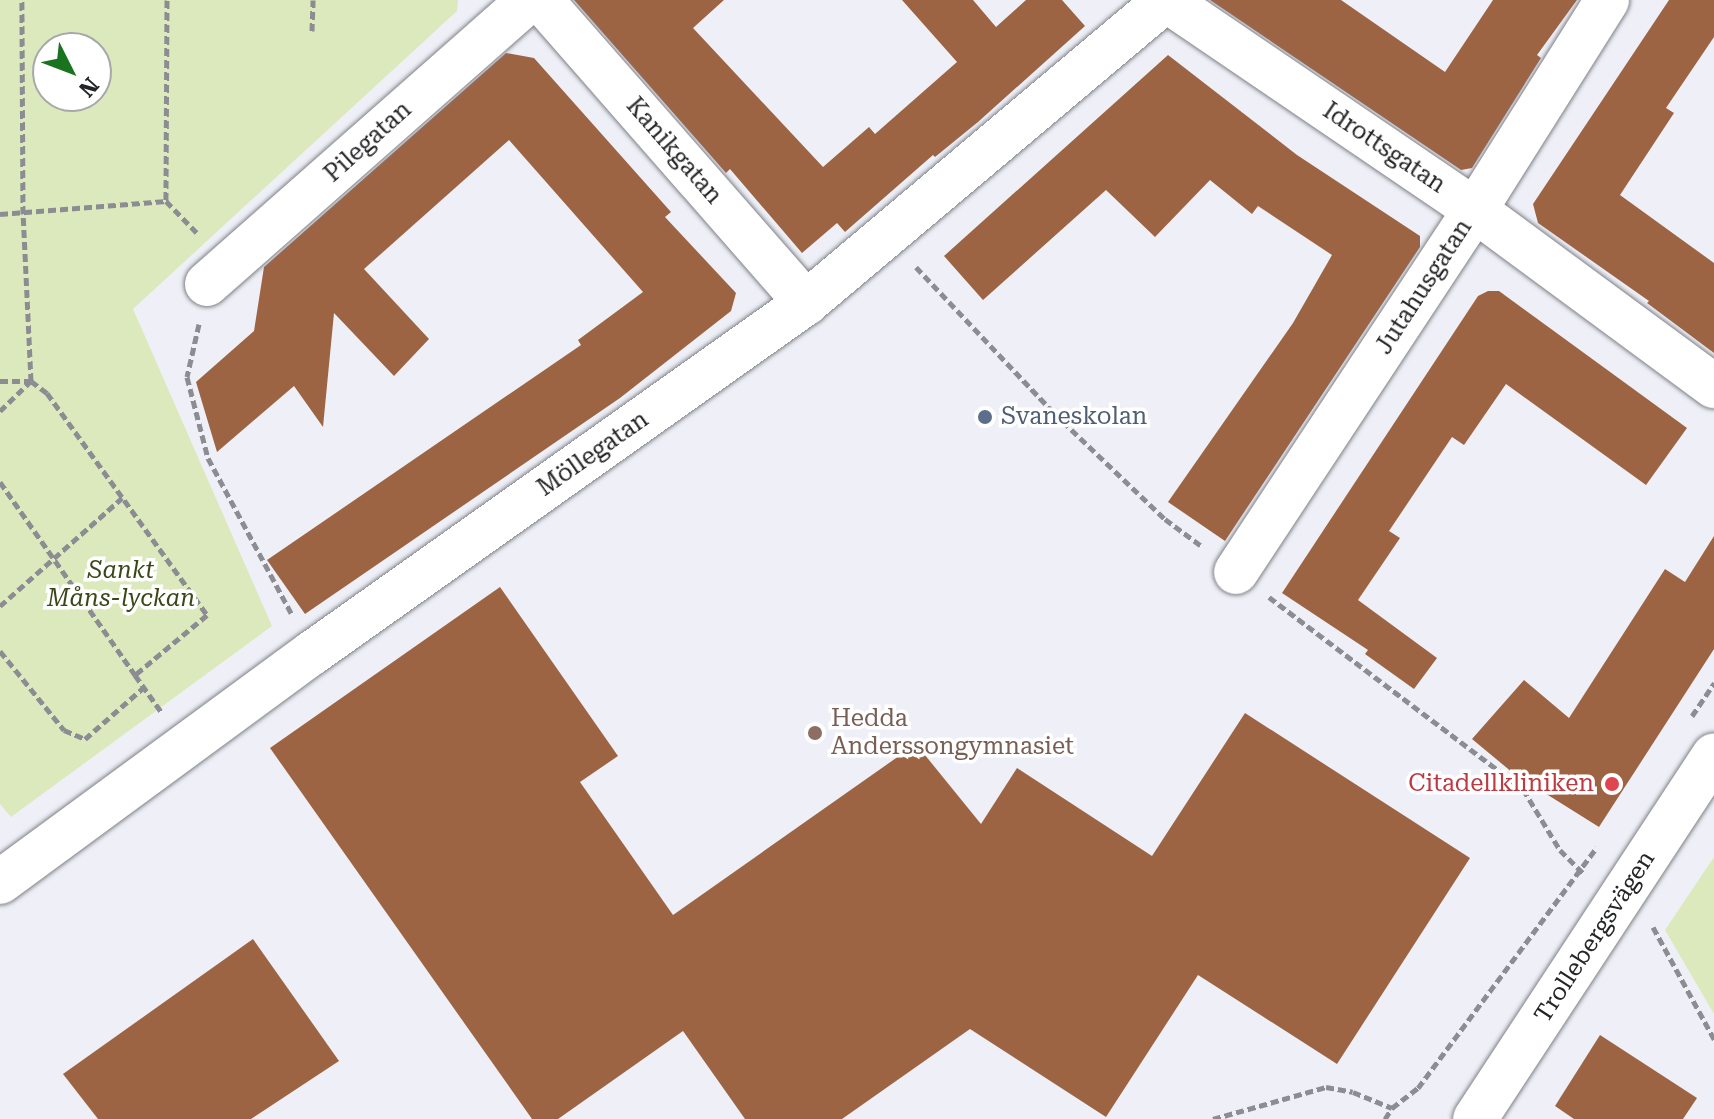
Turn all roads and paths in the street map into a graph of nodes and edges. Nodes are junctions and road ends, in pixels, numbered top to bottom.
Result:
1 (22, 0) edge
2 (167, 0) edge
3 (313, 0) edge
4 (529, 0) edge
5 (541, 0) edge
6 (1166, 0) edge
7 (1607, 0) edge
8 (312, 31) dead end
9 (166, 201) junction
10 (1475, 210) junction
11 (0, 214) edge
12 (23, 214) junction
13 (197, 233) dead end
14 (207, 284) joint
15 (806, 303) junction
16 (0, 381) edge
17 (31, 381) junction
18 (1714, 386) edge
19 (0, 411) edge
20 (0, 482) edge
21 (122, 498) junction
22 (53, 558) junction
23 (1236, 572) dead end
24 (0, 606) edge
25 (0, 651) edge
26 (312, 653) junction
27 (135, 675) junction
28 (1714, 683) edge
29 (144, 687) junction
30 (1700, 740) edge
31 (185, 746) junction
32 (1606, 835) dead end
33 (0, 882) edge
34 (1652, 924) dead end
35 (1714, 1039) edge
36 (1392, 1108) junction
37 (1213, 1119) edge
38 (1385, 1119) edge
39 (1475, 1119) edge

1 - 12 path
2 - 9 path
3 - 8 path
4 - 14 street, Pilegatan
5 - 15 street, Kanikgatan
6 - 10 street, Idrottsgatan
6 - 15 street, Möllegatan
7 - 10 street, Jutahusgatan
9 - 12 path
9 - 13 path
10 - 18 street, Idrottsgatan
10 - 23 street, Jutahusgatan
11 - 12 path
12 - 17 path
14 - 26 path
15 - 26 street, Möllegatan
16 - 17 path
17 - 19 path
17 - 21 path
20 - 22 path
21 - 22 path
21 - 27 path
22 - 24 path
22 - 27 path
25 - 29 path
26 - 31 street, Möllegatan
27 - 29 path
28 - 30 path
29 - 31 path
30 - 39 street, Trollebergsvägen
31 - 33 street, Möllegatan
32 - 36 path
34 - 35 path
36 - 37 path
36 - 38 path

